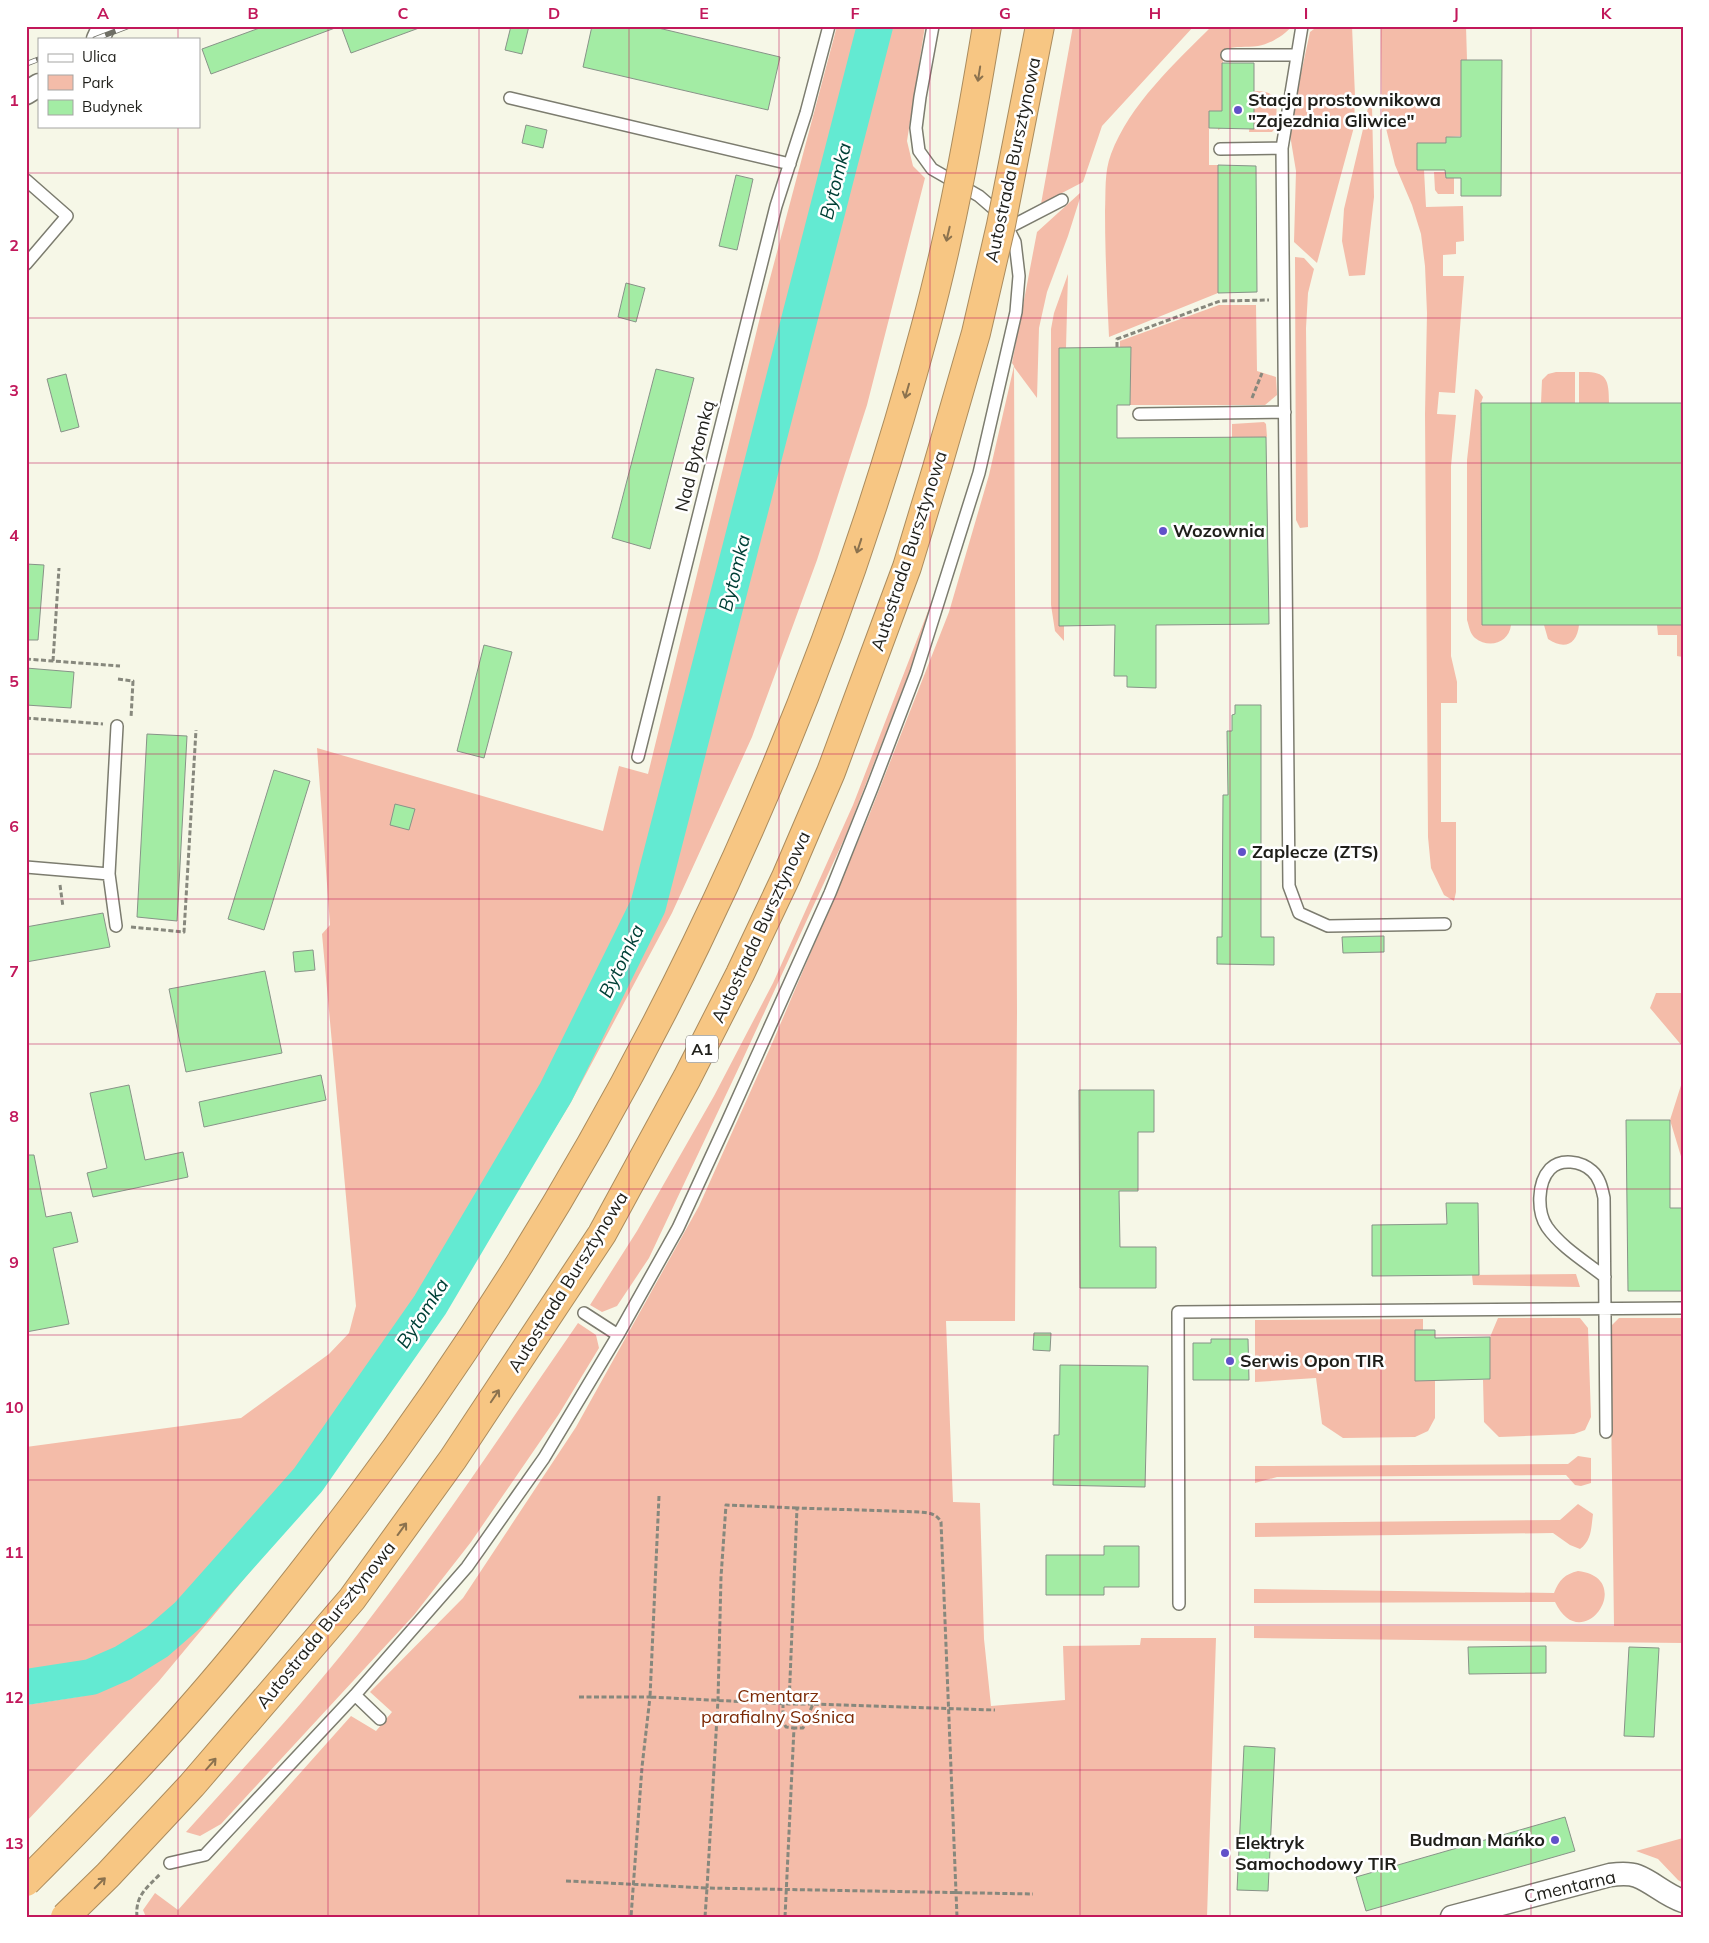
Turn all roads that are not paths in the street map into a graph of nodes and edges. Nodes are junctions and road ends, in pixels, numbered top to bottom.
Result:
1 (104, 26) edge
2 (829, 26) edge
3 (933, 26) edge
4 (987, 26) edge
5 (1040, 26) edge
6 (1302, 26) edge
7 (98, 38) edge
8 (1227, 55) dead end
9 (1297, 55) junction
10 (38, 86) edge
11 (26, 94) edge
12 (510, 98) dead end
13 (1282, 148) junction
14 (1220, 149) dead end
15 (790, 164) junction
16 (26, 180) edge
17 (1062, 200) dead end
18 (1008, 228) junction
19 (26, 264) edge
20 (1285, 412) junction
21 (1140, 414) dead end
22 (117, 726) road end
23 (638, 756) dead end
24 (26, 868) edge
25 (109, 874) junction
26 (1445, 924) dead end
27 (116, 926) road end
28 (1605, 1277) junction
29 (1606, 1308) junction
30 (1683, 1308) edge
31 (584, 1313) dead end
32 (618, 1334) junction
33 (1606, 1432) dead end
34 (1179, 1604) dead end
35 (355, 1695) junction
36 (380, 1719) dead end
37 (170, 1863) road end
38 (26, 1882) edge
39 (1683, 1901) edge
40 (66, 1917) edge
41 (1452, 1917) edge

1 - 7 street
2 - 15 lane, Nad Bytomką
3 - 18 lane
4 -> 38 highway, bridge
40 -> 5 highway, Autostrada Bursztynowa / A1, bridge
6 - 9 lane
8 - 9 lane
9 - 13 lane
10 - 11 street
12 - 15 lane
13 - 14 lane
13 - 20 lane
15 - 23 lane, Nad Bytomką
16 - 19 lane
17 - 18 lane
18 - 32 lane
20 - 21 lane
20 - 26 lane
22 - 25 lane
24 - 25 lane
25 - 27 lane
28 - 28 lane
28 - 29 lane
29 - 30 lane
29 - 33 lane
29 - 34 lane
31 - 32 lane
32 - 35 lane
35 - 36 lane
35 - 37 lane
39 - 41 street, Cmentarna

